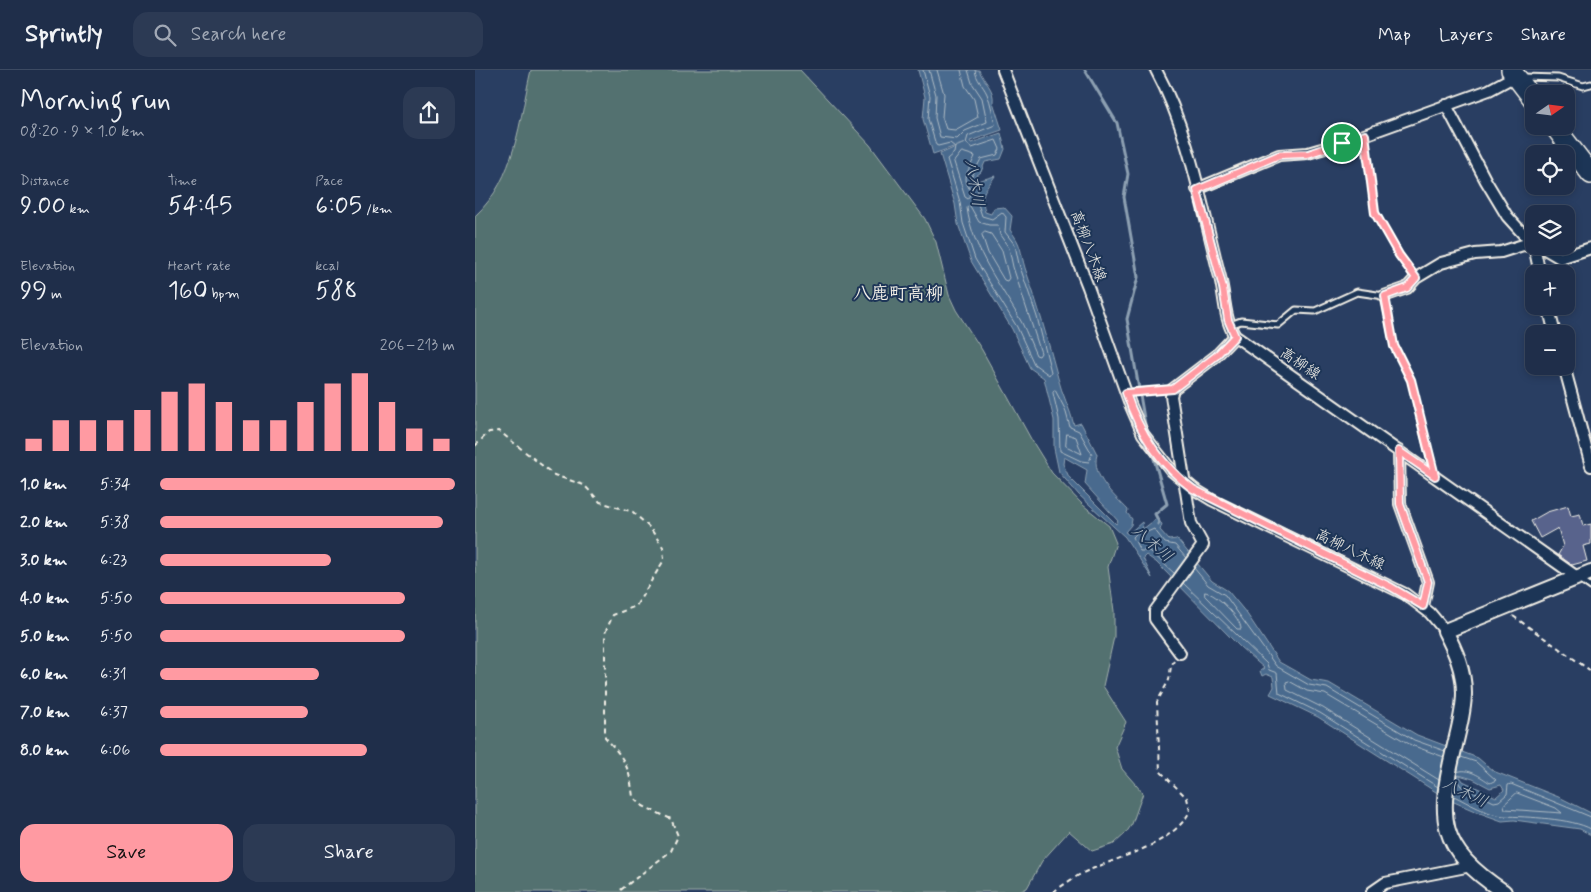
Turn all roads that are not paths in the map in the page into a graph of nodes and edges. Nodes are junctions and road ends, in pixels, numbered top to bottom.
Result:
1 (1003, 70) edge
2 (1157, 70) edge
3 (1513, 73) edge
4 (1591, 84) edge
5 (1525, 88) edge
6 (1446, 105) junction
7 (1365, 135) junction
8 (1562, 135) edge
9 (1589, 168) edge
10 (1197, 190) junction
11 (1525, 236) edge
12 (1525, 245) edge
13 (1591, 248) edge
14 (1575, 253) edge
15 (1555, 255) edge
16 (1569, 255) edge
17 (1416, 278) junction
18 (1385, 296) junction
19 (1229, 325) junction
20 (1235, 336) junction
21 (1566, 375) edge
22 (1173, 389) junction
23 (1131, 393) junction
24 (1399, 451) junction
25 (1591, 466) edge
26 (1435, 476) junction
27 (1183, 481) junction
28 (1591, 572) edge
29 (1577, 577) junction
30 (1591, 587) edge
31 (1423, 606) junction
32 (1445, 631) junction
33 (1180, 653) road end
34 (1471, 866) junction
35 (1372, 892) edge
36 (1504, 892) edge

1 - 23 street, 高柳八木線
2 - 10 street, 高柳線
3 - 4 lane
3 - 5 highway
3 - 6 street
6 - 7 street
6 - 11 street
7 - 10 street
7 - 17 lane
8 - 9 highway
10 - 19 street, 高柳線
12 - 17 street
13 - 14 street
15 - 16 street
17 - 18 street
18 - 19 lane
18 - 26 lane
19 - 20 street, 高柳線
20 - 22 street
20 - 24 street, 高柳線
21 - 25 street
22 - 23 lane
22 - 27 street
23 - 27 street, 高柳八木線
24 - 26 street, 高柳線
24 - 31 street
26 - 29 street, 高柳線
27 - 31 street, 高柳八木線
27 - 33 street
28 - 29 street
29 - 30 lane
29 - 32 street
31 - 32 street, 高柳八木線
32 - 34 street
34 - 35 street
34 - 36 street

